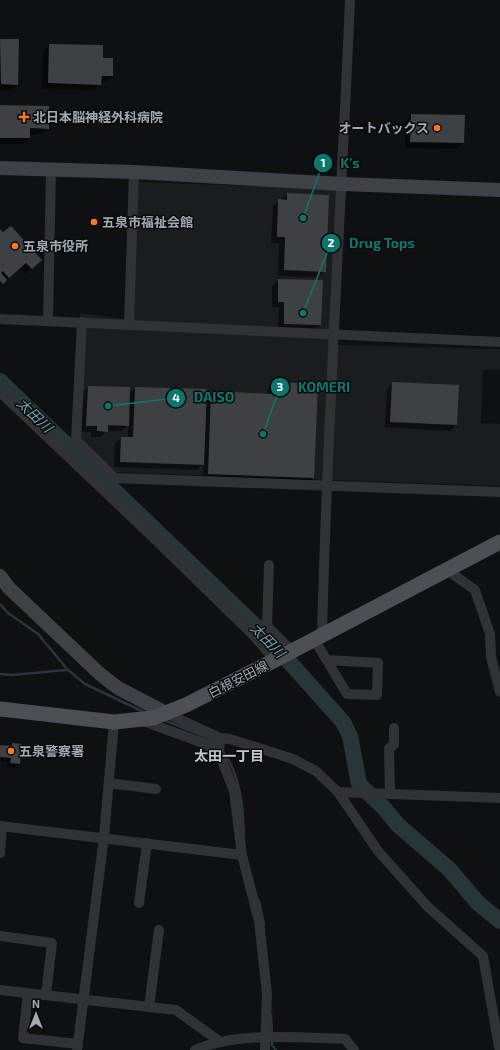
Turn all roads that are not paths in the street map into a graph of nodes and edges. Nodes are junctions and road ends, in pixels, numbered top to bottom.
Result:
1 (350, 0) edge
2 (0, 168) edge
3 (51, 170) junction
4 (134, 172) junction
5 (343, 184) junction
6 (500, 190) edge
7 (0, 319) edge
8 (48, 321) junction
9 (82, 322) junction
10 (129, 324) junction
11 (332, 335) junction
12 (500, 342) edge
13 (0, 392) edge
14 (326, 485) junction
15 (500, 492) edge
16 (500, 542) edge
17 (269, 565) dead end
18 (446, 570) junction
19 (0, 576) edge
20 (318, 637) junction
21 (292, 651) junction
22 (275, 660) junction
23 (327, 660) junction
24 (500, 692) edge
25 (0, 709) edge
26 (166, 713) junction
27 (141, 720) junction
28 (114, 722) junction
29 (394, 728) dead end
30 (220, 738) junction
31 (219, 753) junction
32 (109, 783) junction
33 (156, 789) dead end
34 (338, 792) junction
35 (390, 794) junction
36 (500, 798) edge
37 (1, 826) edge
38 (104, 837) junction
39 (147, 843) junction
40 (0, 853) edge
41 (242, 855) junction
42 (139, 903) dead end
43 (159, 930) dead end
44 (0, 936) edge
45 (0, 990) edge
46 (28, 993) junction
47 (46, 995) junction
48 (83, 999) junction
49 (149, 1007) junction
50 (265, 1038) junction
51 (219, 1041) junction
52 (77, 1047) edge
53 (497, 1048) edge
54 (195, 1050) edge
55 (265, 1050) edge
56 (354, 1050) edge

1 - 5 street
2 - 3 street
3 - 4 street
3 - 8 street
4 - 5 street
4 - 10 street
5 - 6 street
5 - 11 street
7 - 8 street
8 - 9 street
9 - 10 street
9 - 14 street
10 - 11 street
11 - 12 street
11 - 14 street
13 - 22 street
14 - 15 street
14 - 20 street
16 - 18 main road, 白根安田線
17 - 21 street
18 - 20 main road, 白根安田線
18 - 24 street
19 - 26 street
20 - 21 main road, 白根安田線
20 - 23 street
21 - 22 main road, 白根安田線
22 - 26 main road, 白根安田線
23 - 23 street
25 - 28 main road, 白根安田線
26 - 27 main road, 白根安田線
26 - 30 street
27 - 28 main road, 白根安田線
27 - 31 street
28 - 32 street
29 - 35 street
30 - 31 street
30 - 34 street
31 - 41 street
32 - 33 street
32 - 38 street
34 - 35 street
34 - 53 street
35 - 36 street
37 - 38 street
37 - 40 street
38 - 39 street
38 - 48 street
39 - 41 street
39 - 42 street
41 - 50 street
43 - 49 street
44 - 47 street
45 - 46 street
46 - 47 street
46 - 52 street
47 - 48 street
48 - 49 street
48 - 52 street
49 - 51 street
50 - 51 street
50 - 55 street
50 - 56 street
51 - 54 street

